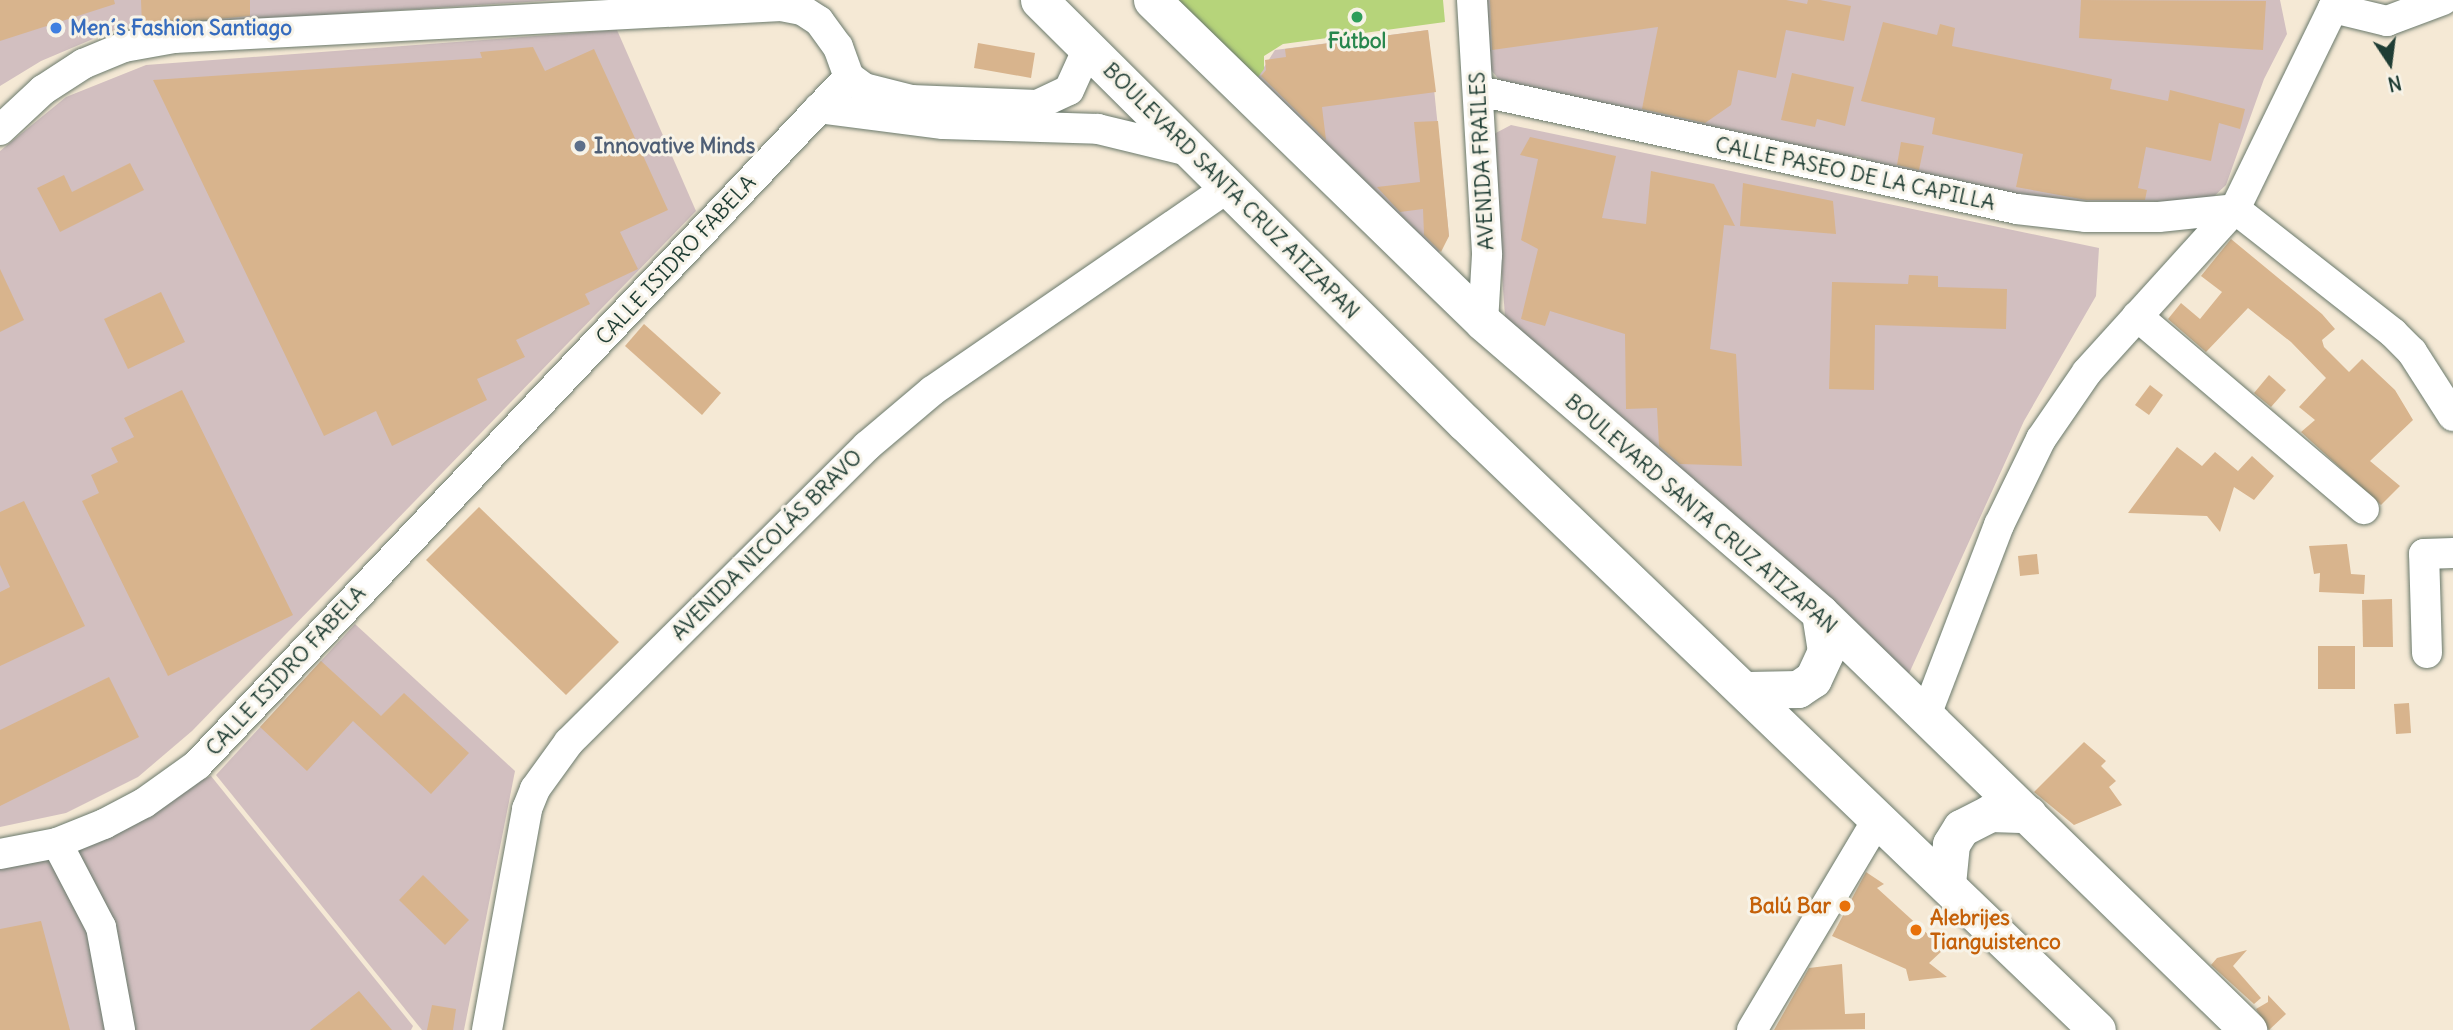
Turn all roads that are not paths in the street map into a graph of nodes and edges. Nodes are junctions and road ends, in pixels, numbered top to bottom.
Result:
1 (1039, 0) edge
2 (1152, 0) edge
3 (1472, 0) edge
4 (2443, 0) edge
5 (2327, 9) edge
6 (1087, 48) junction
7 (849, 77) junction
8 (1479, 91) junction
9 (819, 108) junction
10 (0, 130) edge
11 (1193, 152) junction
12 (1227, 188) junction
13 (2235, 209) junction
14 (2137, 316) junction
15 (1483, 322) junction
16 (2453, 415) edge
17 (2364, 509) dead end
18 (2453, 553) edge
19 (1820, 613) junction
20 (2427, 653) dead end
21 (1748, 690) junction
22 (1926, 715) junction
23 (2028, 814) junction
24 (1879, 817) junction
25 (57, 842) junction
26 (0, 854) edge
27 (1947, 884) junction
28 (120, 1030) edge
29 (486, 1030) edge
30 (1752, 1030) edge
31 (2097, 1030) edge
32 (2248, 1030) edge

1 - 6 main road, BOULEVARD SANTA CRUZ ATIZAPAN
2 - 15 main road, BOULEVARD SANTA CRUZ ATIZAPAN
3 - 8 street, AVENIDA FRAILES
4 - 5 street
5 - 13 street
6 - 7 street
6 - 11 main road, BOULEVARD SANTA CRUZ ATIZAPAN
7 - 9 street, CALLE ISIDRO FABELA
7 - 10 street
8 - 13 street, CALLE PASEO DE LA CAPILLA
8 - 15 street, AVENIDA FRAILES
9 - 11 street
9 - 25 street, CALLE ISIDRO FABELA
11 - 12 main road, BOULEVARD SANTA CRUZ ATIZAPAN
12 - 21 main road, BOULEVARD SANTA CRUZ ATIZAPAN
12 - 29 street, AVENIDA NICOLÁS BRAVO
13 - 14 street
13 - 16 street
14 - 17 street
14 - 22 street
15 - 19 main road, BOULEVARD SANTA CRUZ ATIZAPAN
18 - 20 street
19 - 21 main road
19 - 22 main road, BOULEVARD SANTA CRUZ ATIZAPAN
21 - 24 main road, BOULEVARD SANTA CRUZ ATIZAPAN
22 - 23 main road, BOULEVARD SANTA CRUZ ATIZAPAN
23 - 27 main road
23 - 32 main road, BOULEVARD SANTA CRUZ ATIZAPAN
24 - 27 main road, BOULEVARD SANTA CRUZ ATIZAPAN
24 - 30 street
25 - 26 street, CALLE ISIDRO FABELA
25 - 28 street
27 - 31 main road

